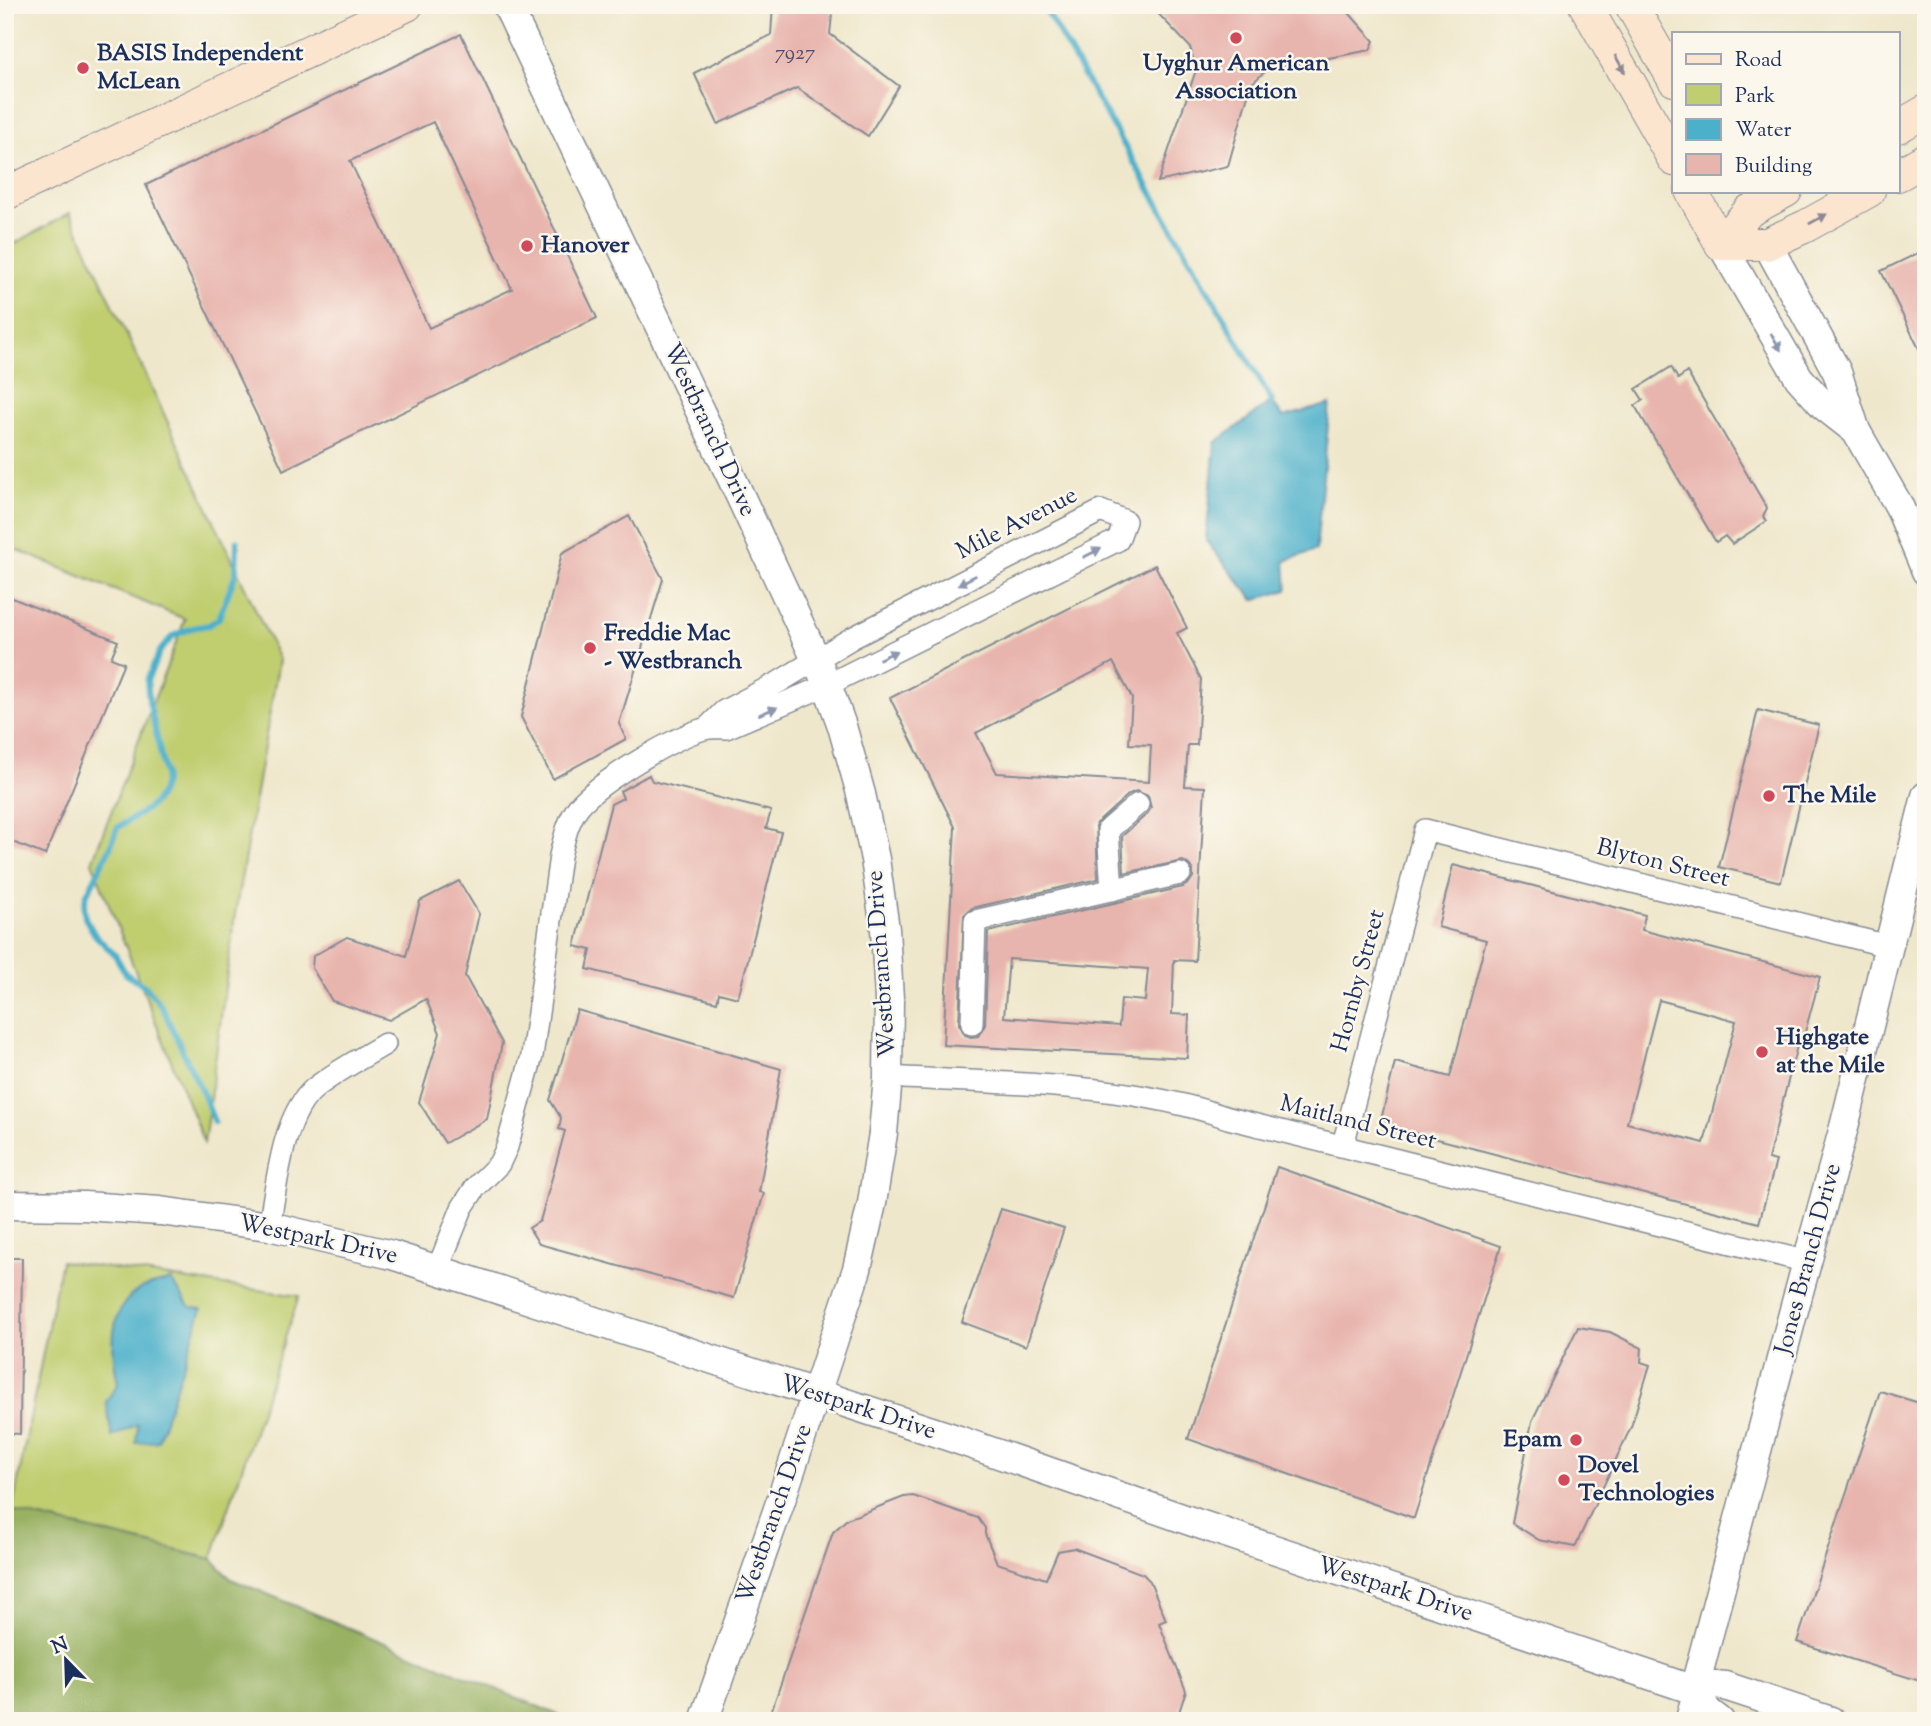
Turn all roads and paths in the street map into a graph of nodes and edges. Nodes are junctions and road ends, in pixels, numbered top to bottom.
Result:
1 (407, 5) edge
2 (507, 5) edge
3 (1586, 5) edge
4 (1631, 5) edge
5 (1672, 77) edge
6 (1926, 111) edge
7 (1899, 126) edge
8 (1672, 156) edge
9 (1926, 159) edge
10 (1899, 173) edge
11 (1692, 192) edge
12 (1782, 192) edge
13 (1867, 192) edge
14 (5, 194) edge
15 (1743, 201) edge
16 (1721, 244) junction
17 (1767, 244) junction
18 (1856, 431) junction
19 (1926, 571) edge
20 (821, 673) junction
21 (1926, 796) edge
22 (1138, 804) dead end
23 (1425, 830) joint
24 (1180, 874) dead end
25 (1112, 890) junction
26 (1888, 946) junction
27 (972, 1024) dead end
28 (385, 1044) dead end
29 (888, 1077) junction
30 (1343, 1145) junction
31 (5, 1205) edge
32 (269, 1226) junction
33 (1808, 1262) junction
34 (438, 1268) junction
35 (815, 1395) junction
36 (1694, 1690) junction
37 (704, 1721) edge
38 (1686, 1721) edge
39 (1720, 1721) edge
40 (1831, 1721) edge

1 - 14 main road
2 - 20 street, Westbranch Drive
3 -> 8 main road
4 - 5 main road
6 - 7 main road
9 - 10 main road
11 - 16 main road
12 - 15 main road
17 -> 13 main road
15 - 16 main road
15 - 17 main road
16 - 17 main road
16 -> 18 street
17 - 18 street
18 - 19 street
20 -> 20 street, Mile Avenue
20 - 29 street, Westbranch Drive
20 - 34 street
21 - 26 street, Jones Branch Drive
22 - 25 street
23 - 26 street, Blyton Street
23 - 30 street, Hornby Street
24 - 25 street
25 - 27 street
26 - 33 street, Jones Branch Drive
28 - 32 street
29 - 30 street, Maitland Street
29 - 35 street, Westbranch Drive
30 - 33 street, Maitland Street
31 - 32 street, Westpark Drive
32 - 34 street, Westpark Drive
33 - 36 street, Jones Branch Drive
34 - 35 street, Westpark Drive
35 - 36 street, Westpark Drive
35 - 37 street, Westbranch Drive
36 - 38 street, Jones Branch Drive
36 - 39 street
36 - 40 street, Westpark Drive

